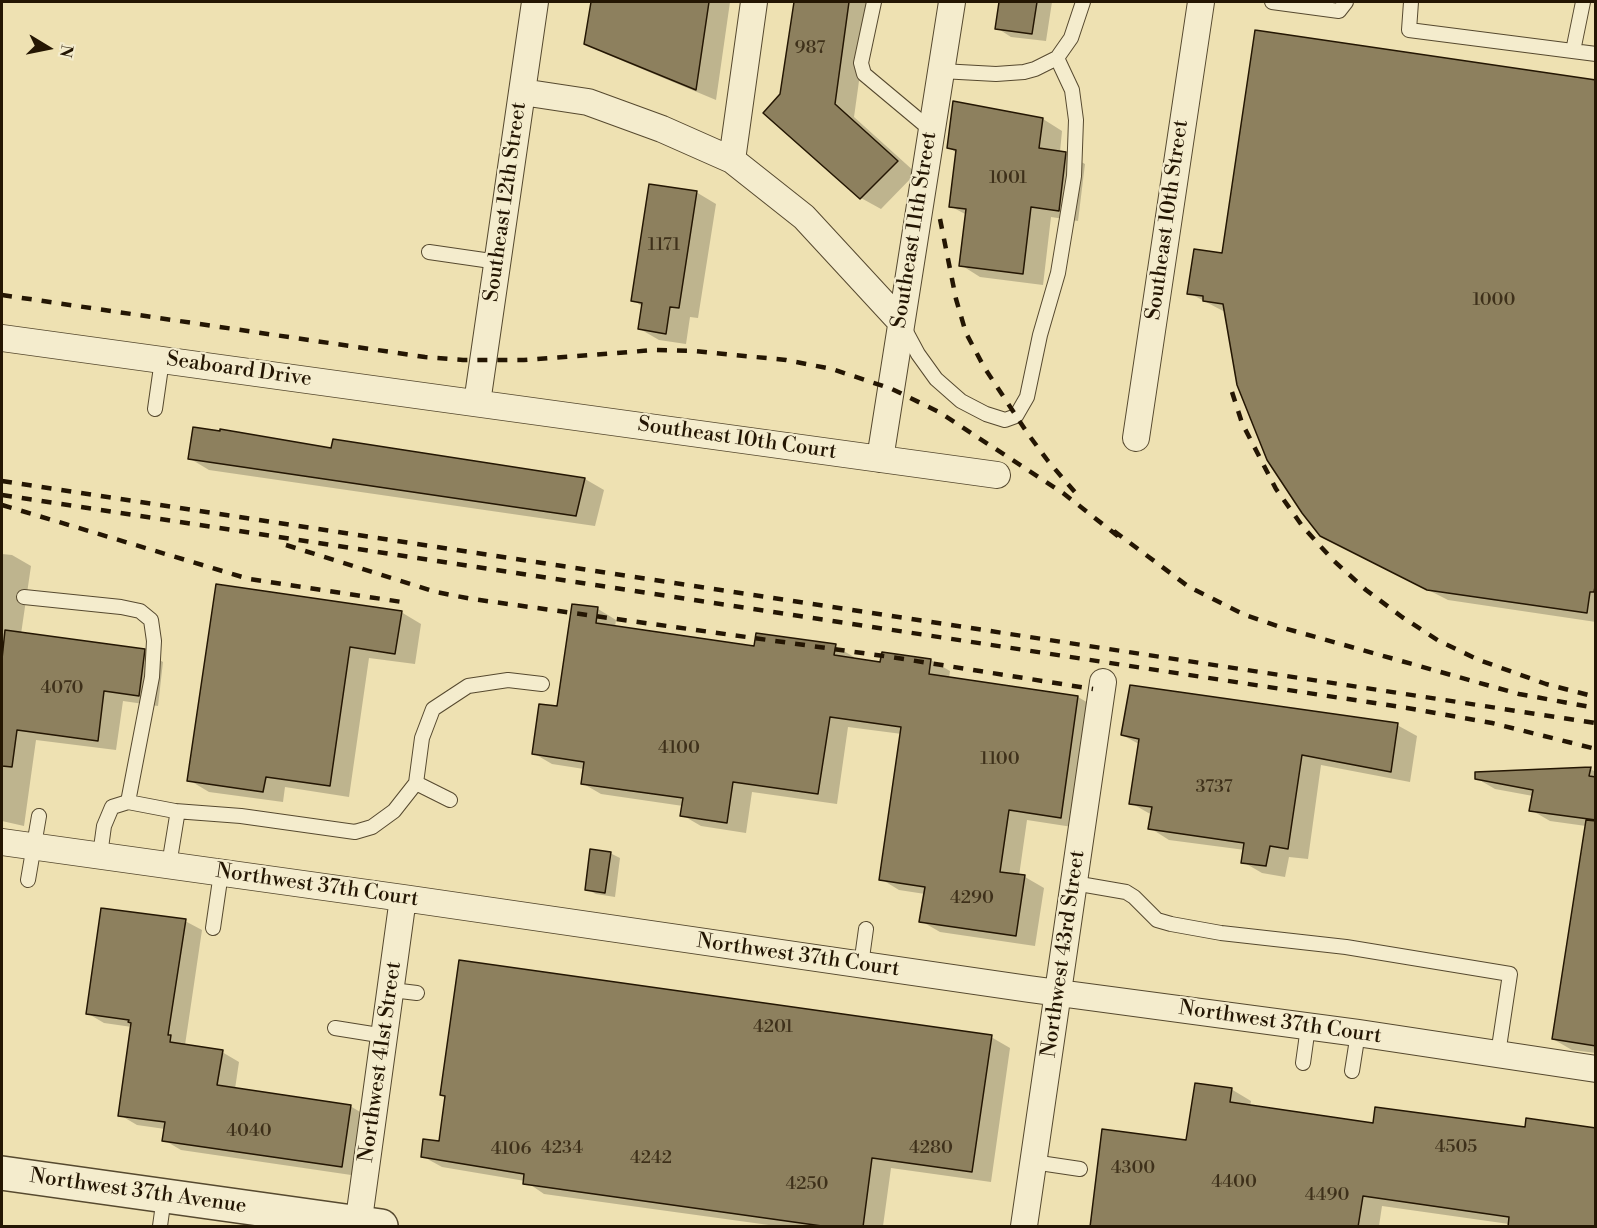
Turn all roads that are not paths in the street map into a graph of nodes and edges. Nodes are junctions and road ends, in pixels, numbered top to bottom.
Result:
1 (535, 2) edge
2 (754, 2) edge
3 (874, 2) edge
4 (952, 2) edge
5 (1083, 2) edge
6 (1201, 2) edge
7 (1272, 2) edge
8 (1346, 2) edge
9 (1411, 2) edge
10 (1583, 2) edge
11 (1573, 51) junction
12 (1596, 54) edge
13 (1057, 58) junction
14 (941, 71) junction
15 (522, 92) junction
16 (932, 130) junction
17 (732, 160) junction
18 (429, 252) dead end
19 (498, 262) junction
20 (900, 321) junction
21 (2, 338) edge
22 (162, 360) junction
23 (477, 403) junction
24 (155, 410) dead end
25 (1136, 438) dead end
26 (880, 459) junction
27 (998, 475) dead end
28 (24, 597) dead end
29 (1103, 682) dead end
30 (542, 684) dead end
31 (416, 783) junction
32 (450, 800) dead end
33 (128, 802) junction
34 (175, 811) junction
35 (39, 816) dead end
36 (2, 842) edge
37 (34, 847) junction
38 (100, 855) junction
39 (169, 865) junction
40 (221, 873) junction
41 (28, 880) dead end
42 (1074, 883) junction
43 (404, 898) junction
44 (213, 928) dead end
45 (866, 929) dead end
46 (861, 965) junction
47 (392, 990) junction
48 (417, 993) dead end
49 (1059, 993) junction
50 (1308, 1027) junction
51 (335, 1028) dead end
52 (1358, 1033) junction
53 (385, 1036) junction
54 (1498, 1054) junction
55 (1303, 1063) dead end
56 (1596, 1069) edge
57 (1352, 1071) dead end
58 (1034, 1162) junction
59 (1080, 1169) dead end
60 (2, 1173) edge
61 (162, 1212) edge
62 (268, 1219) edge
63 (366, 1225) edge
64 (1024, 1227) edge

1 - 15 street, Southeast 12th Street
2 - 17 street
3 - 16 lane
4 - 14 street, Southeast 11th Street
5 - 13 lane
6 - 25 street, Southeast 10th Street
7 - 8 lane
9 - 11 lane
10 - 11 lane
11 - 12 lane
13 - 14 lane
13 - 20 lane
14 - 16 street, Southeast 11th Street
15 - 17 street
15 - 19 street, Southeast 12th Street
16 - 20 street, Southeast 11th Street
17 - 20 street
18 - 19 lane
19 - 23 street, Southeast 12th Street
20 - 26 street, Southeast 11th Street
21 - 22 street, Seaboard Drive
22 - 23 street, Seaboard Drive
22 - 24 lane
23 - 26 street, Southeast 10th Court
26 - 27 street, Southeast 10th Court
28 - 33 lane
29 - 42 street, Northwest 43rd Street
30 - 31 lane
31 - 32 lane
31 - 34 lane
33 - 34 lane
33 - 38 lane
34 - 39 lane
35 - 37 lane
36 - 37 street, Northwest 37th Court
37 - 38 street, Northwest 37th Court
37 - 41 lane
38 - 39 street, Northwest 37th Court
39 - 40 street, Northwest 37th Court
40 - 43 street, Northwest 37th Court
40 - 44 lane
42 - 49 street, Northwest 43rd Street
42 - 54 lane
43 - 46 street, Northwest 37th Court
43 - 47 street, Northwest 41st Street
45 - 46 lane
46 - 49 street, Northwest 37th Court
47 - 48 lane
47 - 53 street, Northwest 41st Street
49 - 50 street, Northwest 37th Court
49 - 58 street, Northwest 43rd Street
50 - 52 street, Northwest 37th Court
50 - 55 lane
51 - 53 lane
52 - 54 street, Northwest 37th Court
52 - 57 lane
53 - 63 street, Northwest 41st Street
54 - 56 street, Northwest 37th Court
58 - 59 lane
58 - 64 street, Northwest 43rd Street
60 - 61 street, Northwest 37th Avenue
61 - 62 street, Northwest 37th Avenue
62 - 63 street, Northwest 37th Avenue

